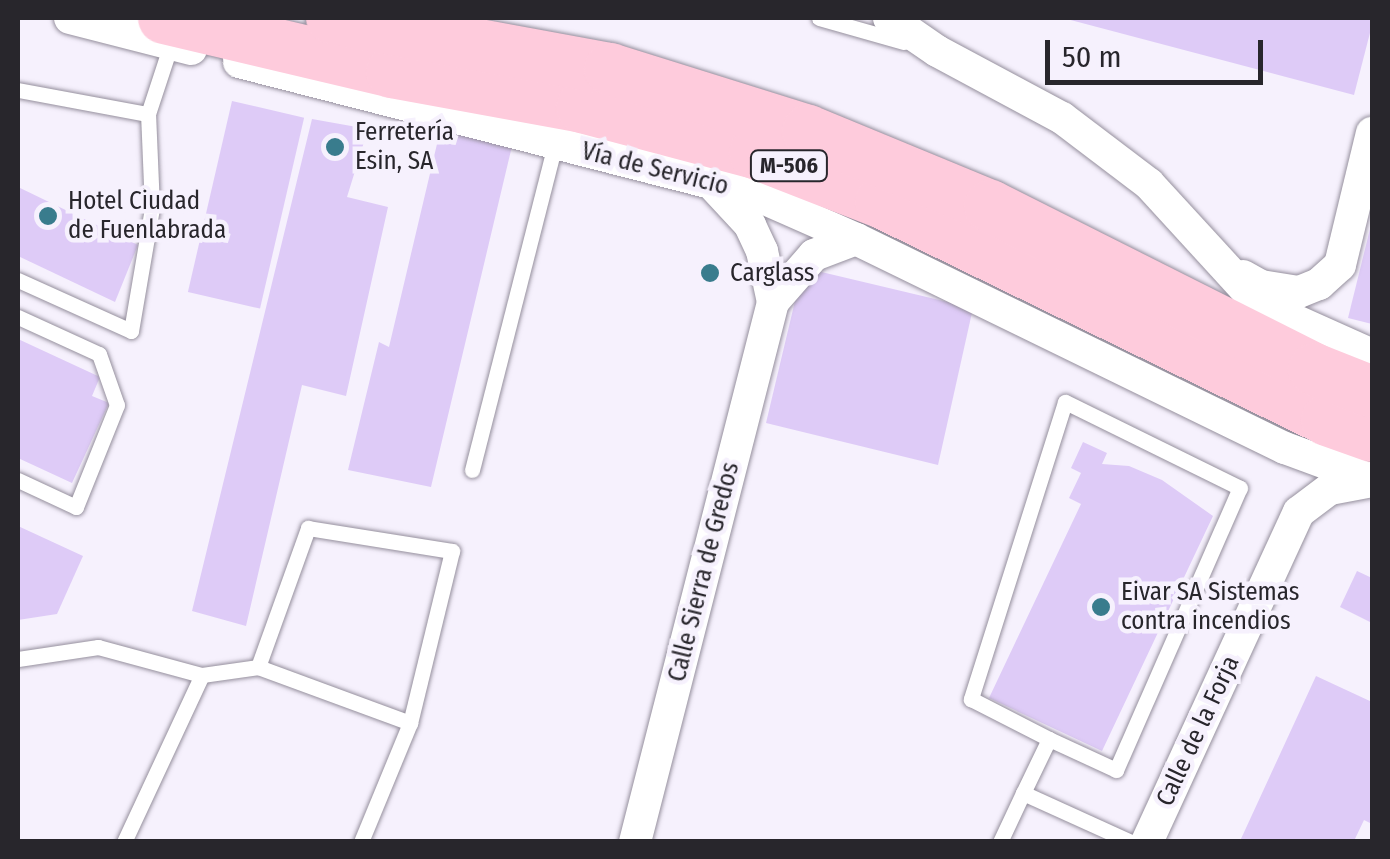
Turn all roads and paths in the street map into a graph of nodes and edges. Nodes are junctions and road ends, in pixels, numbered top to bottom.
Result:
1 (70, 18) edge
2 (819, 18) edge
3 (890, 18) edge
4 (357, 19) edge
5 (168, 31) edge
6 (937, 51) junction
7 (18, 90) edge
8 (148, 114) junction
9 (1372, 133) edge
10 (555, 144) junction
11 (714, 185) junction
12 (856, 239) junction
13 (1230, 270) junction
14 (18, 280) edge
15 (773, 302) junction
16 (18, 318) edge
17 (1372, 355) edge
18 (1372, 392) edge
19 (1372, 436) edge
20 (1285, 448) junction
21 (472, 470) dead end
22 (18, 480) edge
23 (1372, 481) edge
24 (1298, 512) junction
25 (18, 660) edge
26 (258, 668) junction
27 (202, 675) junction
28 (410, 723) junction
29 (1049, 739) junction
30 (1023, 794) junction
31 (124, 842) edge
32 (361, 842) edge
33 (635, 842) edge
34 (1000, 842) edge
35 (1130, 842) edge
36 (1147, 842) edge

1 - 5 street, Vía de Servicio
2 - 6 lane
3 - 6 street
4 - 18 main road, M-506
5 - 8 lane
5 - 10 street, Vía de Servicio
5 - 19 main road, M-506
6 - 13 street
7 - 8 lane
8 - 14 lane
9 - 13 street
10 - 11 street, Vía de Servicio
10 - 21 lane
11 - 12 street, Vía de Servicio
11 - 15 street, Calle Sierra de Gredos
12 - 15 street, Calle Sierra de Gredos
12 - 20 street, Vía de Servicio
13 - 17 street
15 - 33 street, Calle Sierra de Gredos
16 - 22 lane
20 - 23 street, Vía de Servicio
20 - 24 street
23 - 24 street
24 - 36 street, Calle de la Forja
25 - 27 lane
26 - 27 lane
26 - 28 lane
26 - 28 lane
27 - 31 lane
28 - 32 lane
29 - 29 lane
29 - 30 lane
30 - 34 lane
30 - 35 lane

